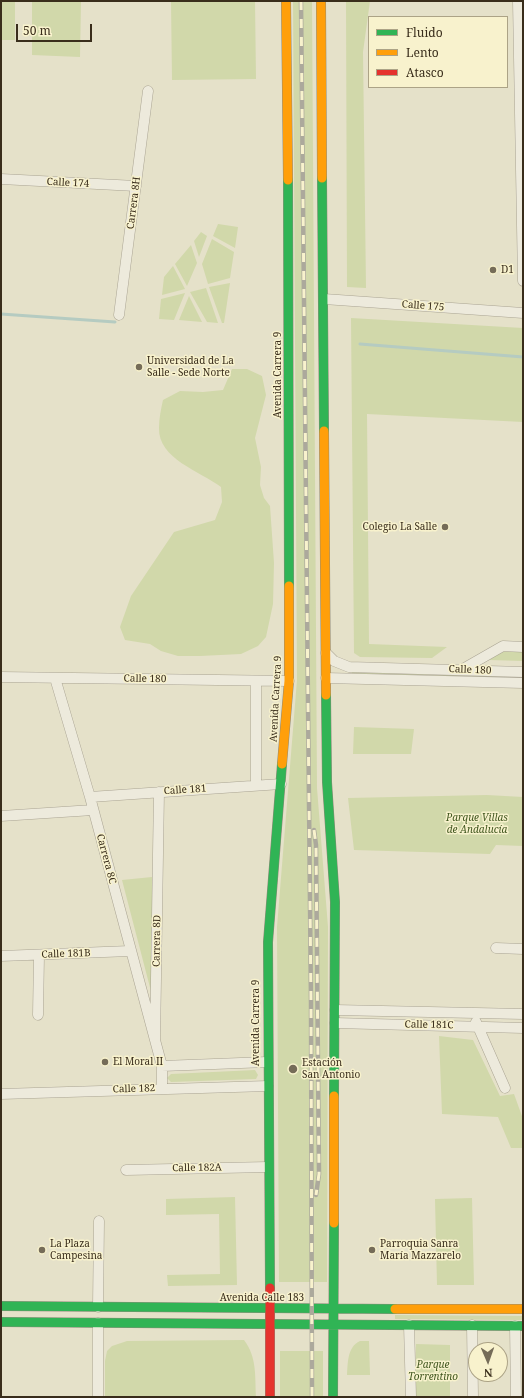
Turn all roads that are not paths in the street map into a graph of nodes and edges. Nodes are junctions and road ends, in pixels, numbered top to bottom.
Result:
1 (286, 1) edge
2 (321, 1) edge
3 (518, 1) edge
4 (148, 91) dead end
5 (1, 179) edge
6 (136, 186) junction
7 (523, 281) edge
8 (324, 299) junction
9 (523, 313) edge
10 (119, 315) dead end
11 (523, 647) edge
12 (326, 653) junction
13 (460, 670) junction
14 (523, 672) edge
15 (1, 677) edge
16 (55, 678) junction
17 (326, 678) junction
18 (256, 680) junction
19 (289, 681) junction
20 (523, 684) edge
21 (281, 784) junction
22 (256, 785) junction
23 (159, 792) junction
24 (90, 797) junction
25 (93, 810) junction
26 (1, 816) edge
27 (496, 948) dead end
28 (523, 949) edge
29 (130, 951) junction
30 (39, 955) junction
31 (1, 956) edge
32 (335, 1010) junction
33 (472, 1013) junction
34 (523, 1014) edge
35 (38, 1015) dead end
36 (335, 1023) junction
37 (478, 1026) junction
38 (523, 1028) edge
39 (155, 1040) junction
40 (268, 1062) junction
41 (162, 1066) junction
42 (268, 1086) junction
43 (162, 1088) junction
44 (505, 1088) dead end
45 (1, 1094) edge
46 (268, 1167) junction
47 (126, 1170) dead end
48 (99, 1221) dead end
49 (1, 1306) edge
50 (98, 1307) junction
51 (269, 1309) junction
52 (334, 1309) junction
53 (523, 1309) edge
54 (1, 1322) edge
55 (98, 1323) junction
56 (269, 1324) junction
57 (334, 1325) junction
58 (409, 1325) junction
59 (472, 1326) junction
60 (519, 1326) edge
61 (98, 1397) edge
62 (270, 1397) edge
63 (333, 1397) edge
64 (411, 1397) edge
65 (473, 1397) edge
66 (516, 1397) edge

1 - 19 main road, Avenida Carrera 9
2 - 8 main road
3 - 7 street
4 - 6 street, Carrera 8H
5 - 6 street, Calle 174
6 - 10 street, Carrera 8H
8 - 9 street, Calle 175
8 - 12 main road
11 - 13 street
12 - 13 street, Calle 180
12 - 17 main road
13 - 14 street, Calle 180
15 - 16 street, Calle 180
16 - 18 street, Calle 180
16 - 24 street, Carrera 8C
17 - 20 street, Calle 180
17 - 32 main road
18 - 19 street, Calle 180
18 - 22 street
19 - 21 main road, Avenida Carrera 9
21 - 22 street, Calle 181
21 - 40 main road, Avenida Carrera 9
22 - 23 street, Calle 181
23 - 24 street, Calle 181
23 - 39 street, Carrera 8D
24 - 25 street, Carrera 8C
25 - 26 street
25 - 29 street, Carrera 8C
27 - 28 street
29 - 30 street, Calle 181B
29 - 39 street, Carrera 8C
30 - 31 street, Calle 181B
30 - 35 street
32 - 33 street, Calle 181C
32 - 36 main road
33 - 34 street, Calle 181C
33 - 37 street
36 - 37 street, Calle 181C
36 - 52 main road
37 - 38 street, Calle 181C
37 - 44 street
39 - 41 street, Carrera 8D
40 - 41 street
40 - 42 main road, Avenida Carrera 9
41 - 43 street, Carrera 8D
42 - 43 street, Calle 182
42 - 46 main road, Avenida Carrera 9
43 - 45 street, Calle 182
46 - 47 street, Calle 182A
46 - 51 main road, Avenida Carrera 9
48 - 50 street
49 - 50 main road, Avenida Calle 183
50 - 51 main road, Avenida Calle 183
51 - 52 main road, Avenida Calle 183
51 - 56 main road, Avenida Carrera 9
52 - 53 main road, Avenida Calle 183
52 - 57 main road
54 - 55 main road
55 - 56 main road
55 - 61 street
56 - 57 main road
56 - 62 main road, Avenida Carrera 9
57 - 58 main road
57 - 63 main road
58 - 59 main road
58 - 64 street
59 - 60 main road
59 - 65 street
60 - 66 street

